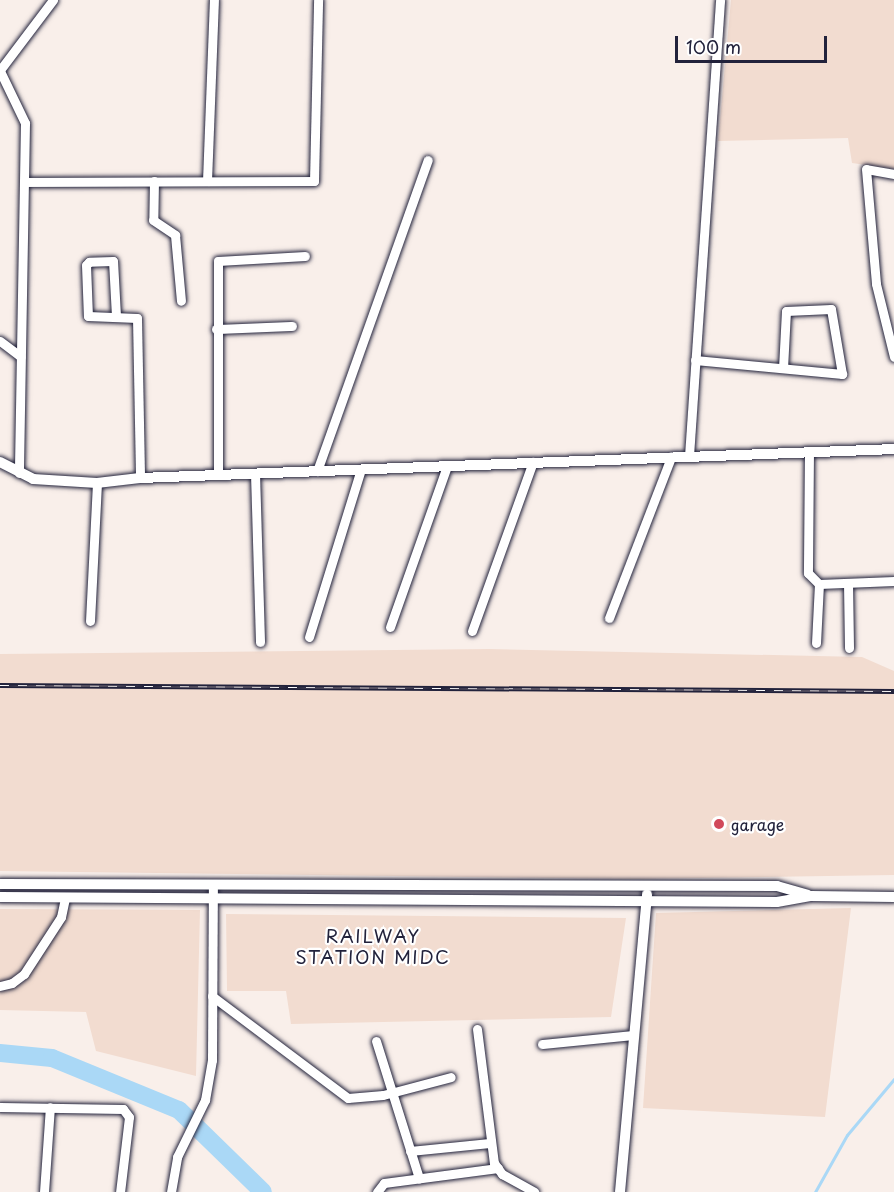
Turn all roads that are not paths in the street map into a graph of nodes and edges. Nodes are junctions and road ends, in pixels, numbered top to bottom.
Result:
1 (53, 0) edge
2 (214, 0) edge
3 (318, 0) edge
4 (720, 0) edge
5 (0, 70) edge
6 (428, 159) dead end
7 (894, 174) edge
8 (153, 181) junction
9 (207, 181) junction
10 (24, 182) junction
11 (305, 256) dead end
12 (181, 301) dead end
13 (116, 316) junction
14 (292, 326) dead end
15 (216, 329) junction
16 (0, 341) edge
17 (21, 357) junction
18 (894, 357) edge
19 (695, 360) junction
20 (783, 368) junction
21 (894, 449) edge
22 (809, 451) junction
23 (688, 456) junction
24 (672, 457) junction
25 (0, 462) edge
26 (533, 462) junction
27 (447, 466) junction
28 (361, 469) junction
29 (317, 471) junction
30 (19, 472) junction
31 (255, 473) junction
32 (218, 475) junction
33 (140, 478) junction
34 (97, 483) junction
35 (894, 581) edge
36 (848, 583) junction
37 (819, 584) junction
38 (609, 618) dead end
39 (90, 621) dead end
40 (390, 627) dead end
41 (472, 630) dead end
42 (309, 637) dead end
43 (260, 642) dead end
44 (816, 643) dead end
45 (849, 648) dead end
46 (0, 884) edge
47 (213, 885) junction
48 (648, 887) junction
49 (811, 896) junction
50 (0, 897) edge
51 (894, 897) edge
52 (65, 898) junction
53 (212, 898) junction
54 (647, 901) junction
55 (0, 986) edge
56 (212, 996) junction
57 (477, 1029) dead end
58 (634, 1035) junction
59 (376, 1041) dead end
60 (542, 1044) dead end
61 (451, 1077) dead end
62 (392, 1093) junction
63 (0, 1107) edge
64 (50, 1107) junction
65 (490, 1143) junction
66 (410, 1151) junction
67 (498, 1168) junction
68 (418, 1178) junction
69 (44, 1192) edge
70 (120, 1192) edge
71 (171, 1192) edge
72 (377, 1192) edge
73 (534, 1192) edge
74 (620, 1192) edge

1 - 5 street
2 - 9 street
3 - 9 street
4 - 19 street
5 - 10 street
6 - 29 street
7 - 18 street
8 - 9 street
8 - 10 street
8 - 12 street
10 - 17 street
11 - 15 street
13 - 13 street
13 - 33 street
14 - 15 street
15 - 32 street
16 - 17 street
17 - 30 street
19 - 20 street
19 - 23 street
20 - 20 street
21 - 22 street
22 - 23 street
22 - 37 street
23 - 24 street
24 - 26 street
24 - 38 street
25 - 30 street
26 - 27 street
26 - 41 street
27 - 28 street
27 - 40 street
28 - 29 street
28 - 42 street
29 - 31 street
30 - 34 street
31 - 32 street
31 - 43 street
32 - 33 street
33 - 34 street
34 - 39 street
35 - 36 street
36 - 37 street
36 - 45 street
37 - 44 street
46 - 47 street
47 - 48 street
47 - 53 street
48 - 49 street
48 - 54 street
49 - 51 street
49 - 54 street
50 - 52 street
52 - 53 street
52 - 55 street
53 - 54 street
53 - 56 street
54 - 58 street
56 - 62 street
56 - 71 street
57 - 65 street
58 - 60 street
58 - 74 street
59 - 62 street
61 - 62 street
62 - 66 street
63 - 64 street
64 - 69 street
64 - 70 street
65 - 66 street
65 - 67 street
66 - 68 street
67 - 68 street
67 - 73 street
68 - 72 street

